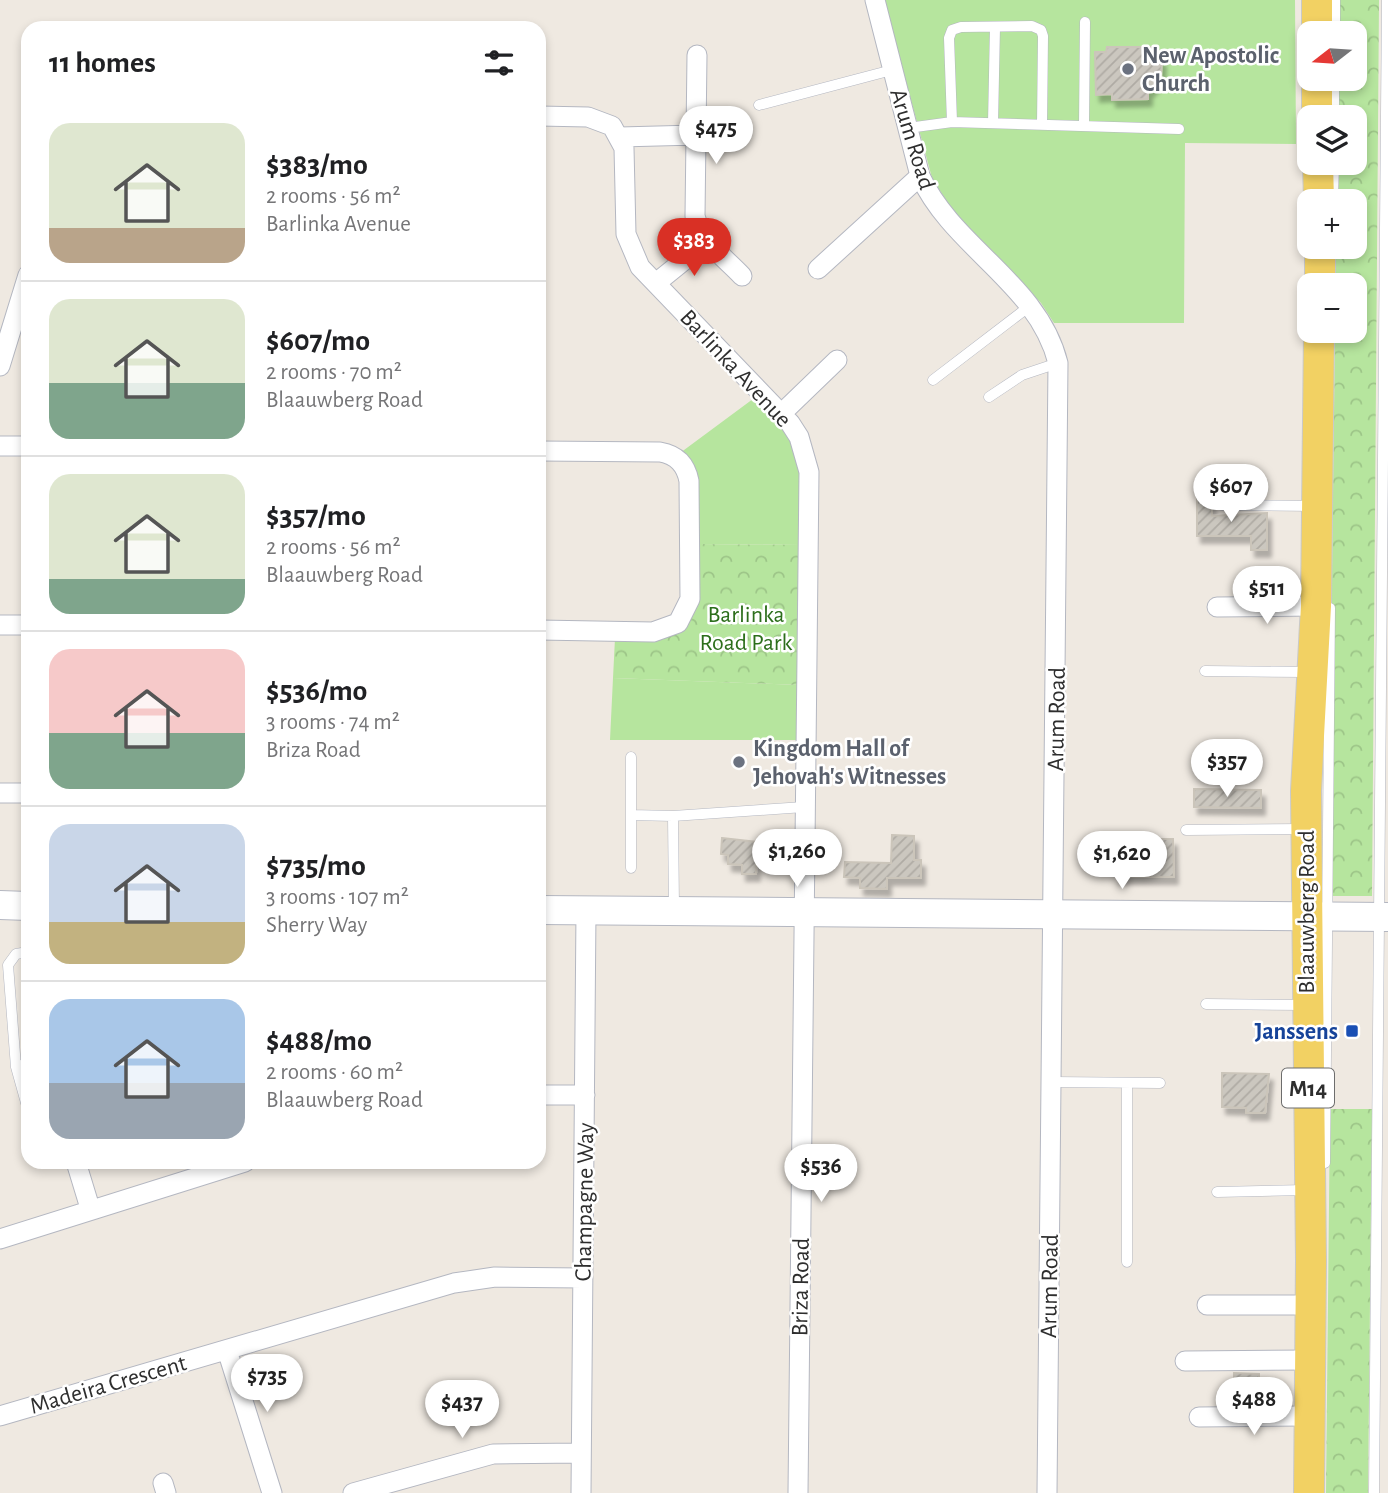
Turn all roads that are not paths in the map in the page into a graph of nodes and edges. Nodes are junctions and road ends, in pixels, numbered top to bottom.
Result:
1 (874, 0) edge
2 (1317, 0) edge
3 (1335, 0) edge
4 (1387, 0) edge
5 (1317, 21) edge
6 (1335, 21) edge
7 (1085, 22) dead end
8 (995, 27) junction
9 (697, 55) dead end
10 (892, 70) junction
11 (759, 105) dead end
12 (546, 116) edge
13 (952, 121) junction
14 (993, 123) junction
15 (1042, 125) junction
16 (1084, 126) junction
17 (908, 128) junction
18 (1179, 129) dead end
19 (696, 135) junction
20 (620, 137) junction
21 (920, 176) junction
22 (708, 241) junction
23 (818, 269) dead end
24 (742, 276) dead end
25 (656, 283) junction
26 (21, 292) edge
27 (1031, 305) junction
28 (6, 327) edge
29 (1320, 343) edge
30 (837, 360) dead end
31 (1058, 363) junction
32 (0, 366) edge
33 (933, 380) dead end
34 (989, 397) dead end
35 (781, 414) junction
36 (0, 446) edge
37 (21, 446) edge
38 (546, 451) edge
39 (1221, 505) dead end
40 (1318, 506) junction
41 (1323, 598) junction
42 (1217, 607) dead end
43 (0, 625) edge
44 (21, 625) edge
45 (546, 631) edge
46 (1205, 671) dead end
47 (1313, 673) junction
48 (631, 757) dead end
49 (0, 793) edge
50 (21, 793) edge
51 (804, 807) junction
52 (631, 815) junction
53 (673, 816) junction
54 (1306, 828) junction
55 (1186, 830) dead end
56 (631, 868) dead end
57 (0, 905) edge
58 (21, 906) edge
59 (546, 910) edge
60 (674, 910) junction
61 (586, 911) junction
62 (804, 914) junction
63 (1317, 914) junction
64 (1054, 915) junction
65 (1383, 916) edge
66 (21, 953) edge
67 (1206, 1003) dead end
68 (1306, 1006) junction
69 (21, 1065) edge
70 (16, 1067) junction
71 (1052, 1082) junction
72 (1128, 1083) junction
73 (1160, 1083) dead end
74 (21, 1085) edge
75 (546, 1095) edge
76 (585, 1095) junction
77 (78, 1169) edge
78 (221, 1169) edge
79 (1317, 1181) junction
80 (1217, 1192) dead end
81 (90, 1208) junction
82 (0, 1239) edge
83 (1127, 1262) dead end
84 (583, 1278) junction
85 (1207, 1305) dead end
86 (1310, 1305) junction
87 (227, 1350) junction
88 (1310, 1360) junction
89 (1185, 1361) dead end
90 (0, 1416) edge
91 (1309, 1416) junction
92 (1199, 1417) dead end
93 (581, 1453) junction
94 (272, 1493) edge
95 (354, 1493) edge
96 (580, 1493) edge
97 (798, 1493) edge
98 (1047, 1493) edge
99 (1309, 1493) edge
100 (1374, 1493) edge

1 - 10 street, Arum Road
2 - 5 main road
3 - 6 lane
4 - 65 lane
7 - 16 lane
8 - 13 lane
8 - 14 lane
8 - 15 lane
9 - 19 street
10 - 11 lane
10 - 17 street, Arum Road
12 - 20 street
13 - 14 lane
13 - 17 lane
14 - 15 lane
15 - 16 lane
16 - 18 lane
17 - 21 street, Arum Road
19 - 20 street
19 - 22 street
20 - 25 street, Barlinka Avenue
21 - 23 street
21 - 27 street, Arum Road
22 - 24 street
22 - 25 street
25 - 35 street, Barlinka Avenue
26 - 28 street
27 - 31 street, Arum Road
27 - 33 lane
28 - 32 street
29 - 40 main road, Blaauwberg Road / M14
30 - 35 street
31 - 34 lane
31 - 64 street, Arum Road
35 - 51 street, Barlinka Avenue
36 - 37 street
38 - 45 street
39 - 40 lane
40 - 41 main road, Blaauwberg Road / M14
41 - 42 street
41 - 47 main road, Blaauwberg Road / M14
41 - 63 lane
43 - 44 street
46 - 47 lane
47 - 54 main road, Blaauwberg Road / M14
48 - 52 lane
49 - 50 street
51 - 53 lane
51 - 62 street, Barlinka Avenue
52 - 53 lane
52 - 56 lane
53 - 60 lane
54 - 55 lane
54 - 63 main road, Blaauwberg Road / M14
57 - 58 street
59 - 61 street
60 - 61 street
60 - 62 street
61 - 76 street, Champagne Way
62 - 64 street
62 - 97 street, Briza Road
63 - 64 street
63 - 65 street
63 - 68 main road, Blaauwberg Road / M14
63 - 79 lane
64 - 71 street, Arum Road
65 - 100 lane
66 - 70 lane
67 - 68 lane
68 - 79 main road, Blaauwberg Road / M14
69 - 70 lane
70 - 74 lane
71 - 72 lane
71 - 98 street, Arum Road
72 - 73 lane
72 - 83 lane
75 - 76 street
76 - 84 street, Champagne Way
77 - 81 street
78 - 81 street
79 - 80 lane
79 - 86 main road, Blaauwberg Road / M14
81 - 82 street
84 - 87 street, Madeira Crescent
84 - 93 street, Champagne Way
85 - 86 street
86 - 88 main road, Blaauwberg Road / M14
87 - 90 street, Madeira Crescent
87 - 94 street
88 - 89 street
88 - 91 main road, Blaauwberg Road / M14
91 - 92 street
91 - 99 main road, Blaauwberg Road / M14
93 - 95 street
93 - 96 street, Champagne Way

